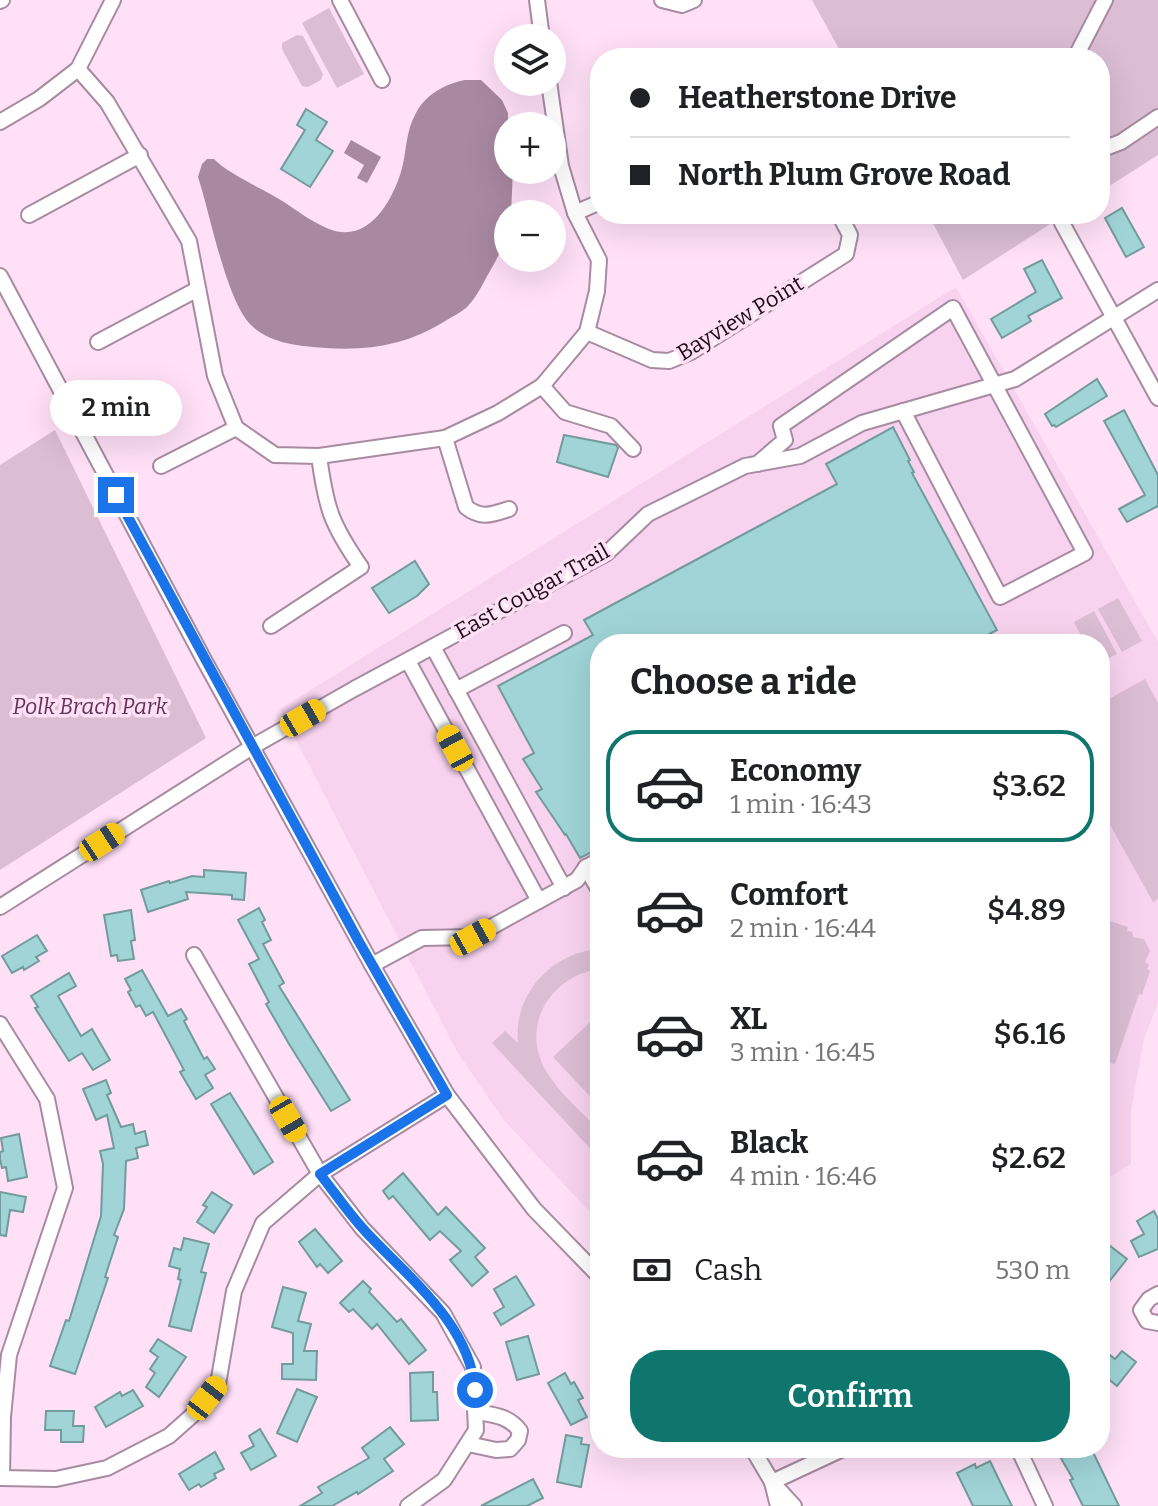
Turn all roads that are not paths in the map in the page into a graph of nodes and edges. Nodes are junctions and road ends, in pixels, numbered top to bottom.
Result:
1 (113, 0) edge
2 (340, 0) edge
3 (537, 0) edge
4 (662, 0) edge
5 (694, 0) edge
6 (1105, 0) edge
7 (540, 24) edge
8 (1080, 48) edge
9 (78, 69) junction
10 (382, 80) dead end
11 (551, 96) edge
12 (1158, 117) edge
13 (0, 122) edge
14 (1110, 146) edge
15 (140, 155) junction
16 (590, 206) edge
17 (575, 213) junction
18 (29, 215) dead end
19 (844, 224) edge
20 (1063, 224) edge
21 (0, 276) edge
22 (196, 290) junction
23 (1158, 290) edge
24 (1114, 318) junction
25 (587, 332) junction
26 (98, 342) dead end
27 (995, 385) junction
28 (542, 386) junction
29 (1158, 398) edge
30 (903, 411) junction
31 (236, 428) junction
32 (445, 438) junction
33 (633, 449) dead end
34 (319, 456) junction
35 (757, 464) junction
36 (161, 466) dead end
37 (509, 509) dead end
38 (271, 626) dead end
39 (564, 633) dead end
40 (433, 647) junction
41 (408, 661) junction
42 (456, 690) junction
43 (252, 747) junction
44 (590, 865) edge
45 (586, 867) junction
46 (590, 874) edge
47 (564, 888) junction
48 (539, 901) junction
49 (0, 907) edge
50 (194, 955) dead end
51 (372, 965) junction
52 (0, 1024) edge
53 (447, 1095) junction
54 (320, 1174) junction
55 (590, 1267) edge
56 (1158, 1294) edge
57 (1158, 1323) edge
58 (477, 1412) junction
59 (468, 1444) junction
60 (758, 1458) edge
61 (824, 1458) edge
62 (1023, 1458) edge
63 (1, 1478) edge
64 (772, 1482) junction
65 (408, 1506) edge
66 (778, 1506) edge
67 (794, 1506) edge
68 (1045, 1506) edge

1 - 9 street
2 - 10 street
3 - 7 street
4 - 5 street
6 - 8 street
9 - 13 street
9 - 15 street
11 - 17 street
12 - 14 street
15 - 18 street
15 - 22 street
16 - 17 street
17 - 25 street
19 - 25 street, Bayview Point
20 - 24 street
21 - 43 street
22 - 26 street
22 - 31 street
23 - 24 street, East Cougar Trail
24 - 27 street, East Cougar Trail
24 - 29 street
25 - 28 street
27 - 30 street, East Cougar Trail
27 - 30 street
27 - 35 street
28 - 32 street
28 - 33 street
30 - 35 street, East Cougar Trail
31 - 34 street
31 - 36 street
32 - 34 street
32 - 37 street
34 - 38 street
35 - 40 street, East Cougar Trail
39 - 42 street
40 - 41 street, East Cougar Trail
40 - 42 street
41 - 43 street, East Cougar Trail
41 - 48 street
42 - 47 street
43 - 49 street, East Cougar Trail
43 - 51 street
44 - 45 street
45 - 46 street
45 - 47 street
47 - 48 street
48 - 51 street
50 - 54 street
51 - 53 street
52 - 63 street
53 - 54 street
53 - 55 street
54 - 58 street
54 - 63 street
56 - 57 street
58 - 59 street
58 - 59 street
59 - 65 street
60 - 64 street
61 - 64 street
62 - 68 street
64 - 66 street
64 - 67 street

